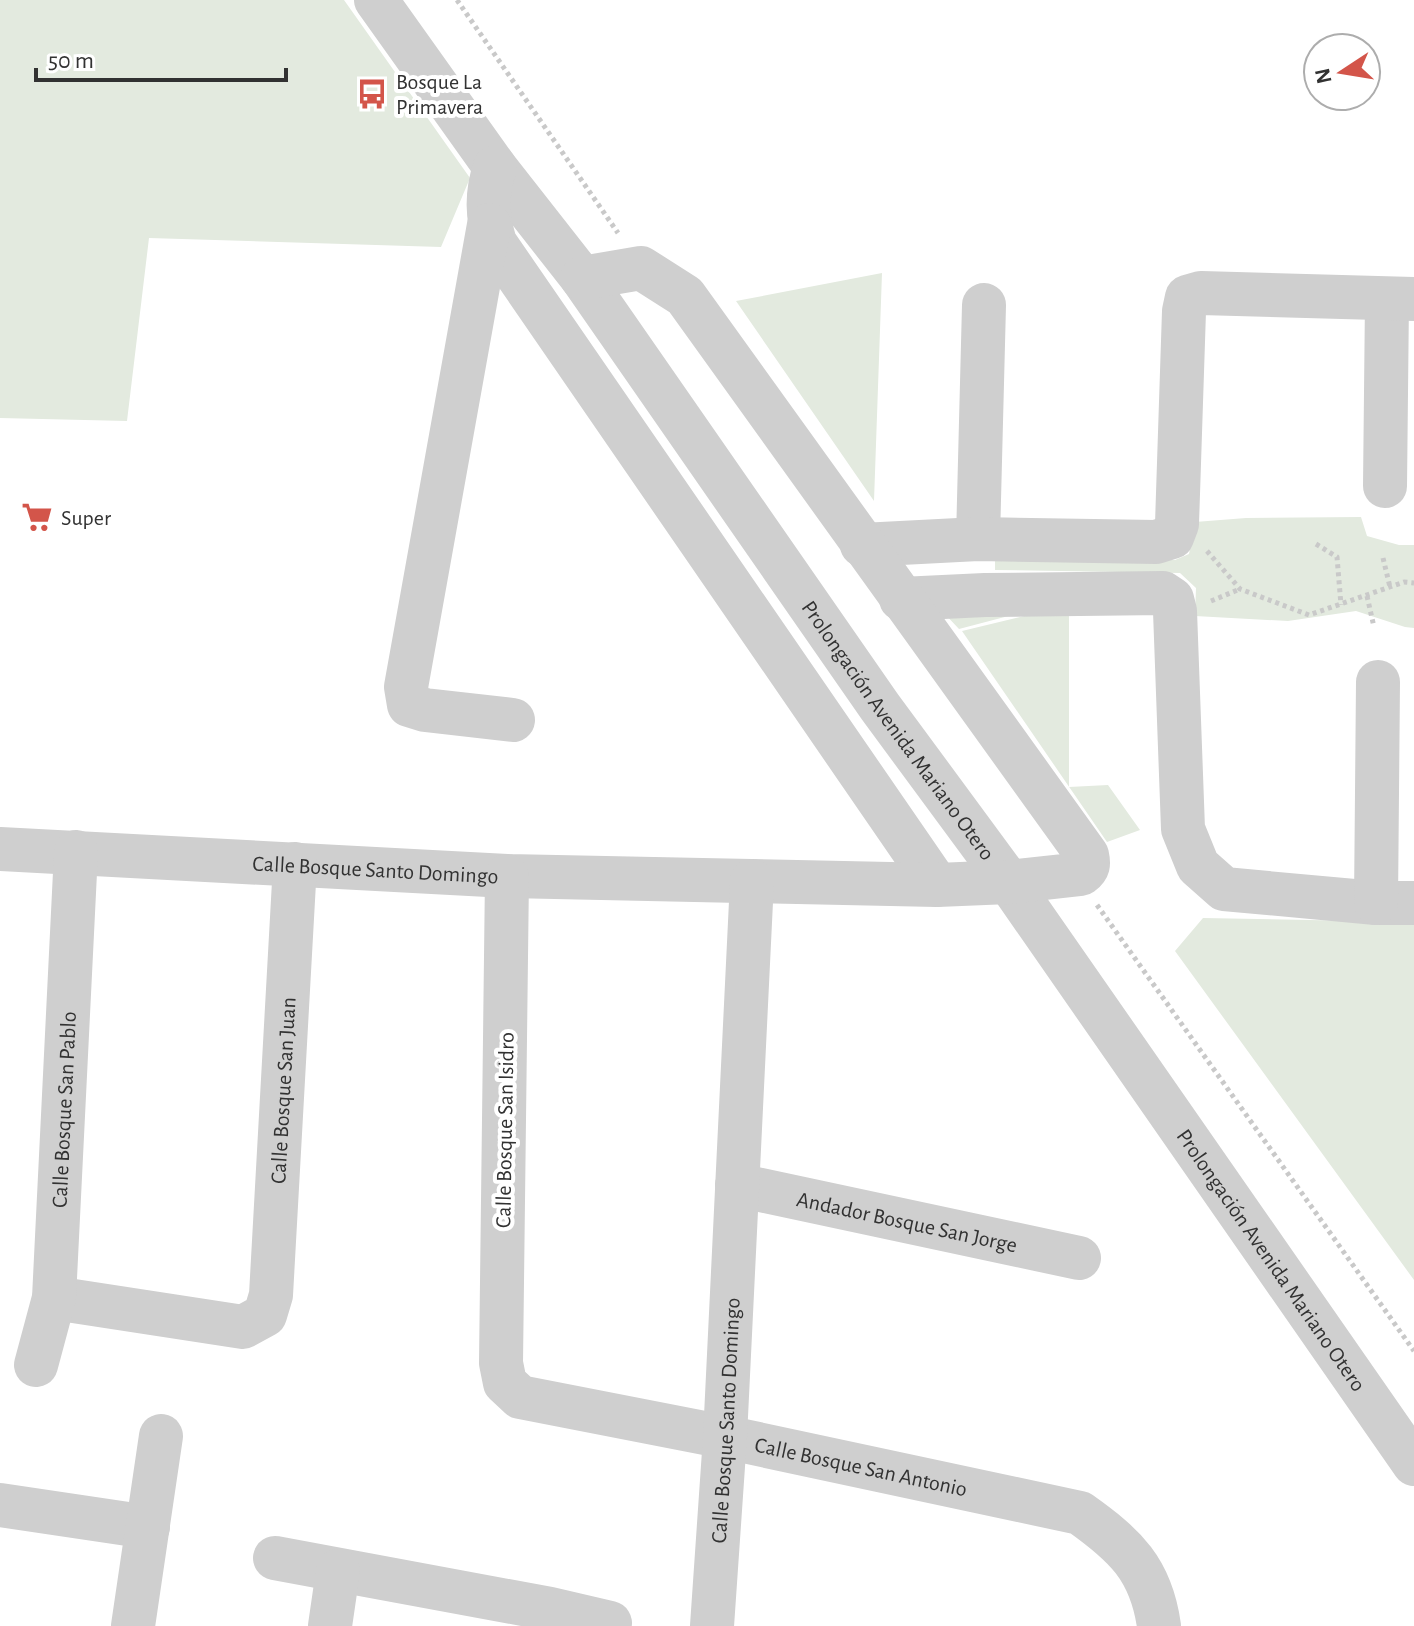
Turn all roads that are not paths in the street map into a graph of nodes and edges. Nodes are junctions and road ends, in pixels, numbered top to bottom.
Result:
1 (376, 0) edge
2 (495, 167) junction
3 (489, 225) junction
4 (582, 278) junction
5 (1401, 299) edge
6 (984, 305) dead end
7 (1385, 486) dead end
8 (978, 539) junction
9 (862, 545) junction
10 (901, 599) junction
11 (1378, 682) dead end
12 (513, 720) dead end
13 (0, 849) edge
14 (76, 852) junction
15 (295, 864) junction
16 (507, 876) junction
17 (752, 881) junction
18 (1009, 882) junction
19 (937, 885) junction
20 (1395, 903) edge
21 (737, 1185) junction
22 (1079, 1258) dead end
23 (54, 1298) junction
24 (36, 1365) dead end
25 (505, 1383) joint
26 (161, 1436) dead end
27 (725, 1437) junction
28 (1414, 1464) edge
29 (0, 1505) edge
30 (148, 1527) junction
31 (275, 1558) dead end
32 (338, 1571) junction
33 (547, 1617) edge
34 (610, 1623) dead end
35 (133, 1626) edge
36 (330, 1626) edge
37 (712, 1626) edge
38 (1159, 1626) edge

1 - 2 street, Prolongación Avenida Mariano Otero
2 - 3 street
2 - 4 street, Prolongación Avenida Mariano Otero
3 - 12 street
3 - 19 street
4 - 9 street
4 - 18 street, Prolongación Avenida Mariano Otero
5 - 7 street
5 - 8 street
6 - 8 street
8 - 9 street
9 - 10 street
10 - 18 street, Calle Bosque Santo Domingo
10 - 20 street
11 - 20 street
13 - 14 street, Calle Bosque Santo Domingo
14 - 15 street, Calle Bosque Santo Domingo
14 - 23 street, Calle Bosque San Pablo
15 - 16 street, Calle Bosque Santo Domingo
15 - 23 street, Calle Bosque San Juan
16 - 17 street, Calle Bosque Santo Domingo
16 - 25 street, Calle Bosque San Isidro
17 - 19 street, Calle Bosque Santo Domingo
17 - 21 street, Calle Bosque Santo Domingo
18 - 19 street, Calle Bosque Santo Domingo
18 - 28 street, Prolongación Avenida Mariano Otero
21 - 22 street, Andador Bosque San Jorge
21 - 27 street, Calle Bosque Santo Domingo
23 - 24 street, Calle Bosque San Pablo
25 - 27 street, Calle Bosque San Antonio
26 - 30 street
27 - 37 street, Calle Bosque Santo Domingo
27 - 38 street, Calle Bosque San Antonio
29 - 30 street
30 - 35 street
31 - 32 street
32 - 33 street
32 - 36 street
33 - 34 street

